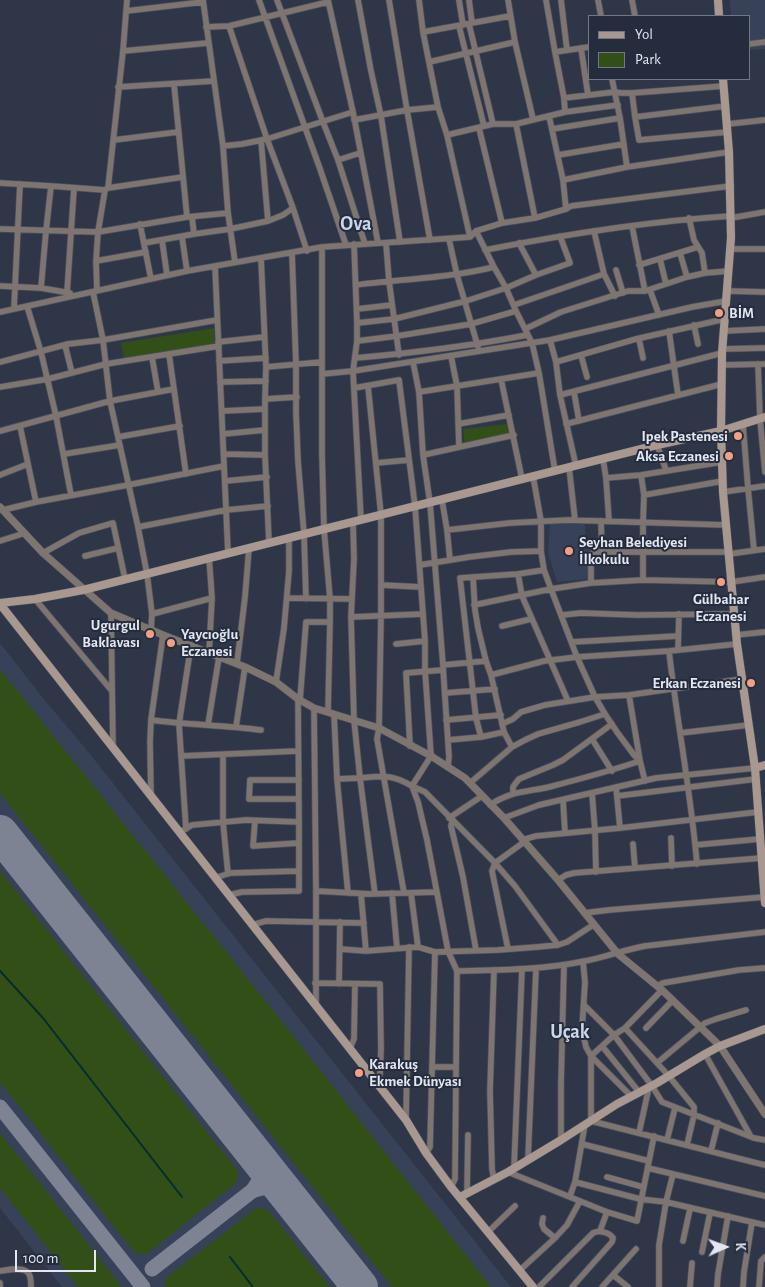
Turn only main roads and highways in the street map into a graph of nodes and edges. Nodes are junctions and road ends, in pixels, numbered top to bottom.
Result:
1 (718, 0) edge
2 (719, 15) edge
3 (724, 82) edge
4 (763, 418) edge
5 (721, 431) junction
6 (0, 603) edge
7 (765, 765) edge
8 (755, 768) junction
9 (760, 806) edge
10 (762, 841) edge
11 (764, 887) edge
12 (764, 898) edge
13 (765, 903) edge
14 (765, 1029) edge
15 (464, 1195) junction
16 (533, 1287) edge

1 - 2 main road
3 - 5 main road
4 - 5 main road
5 - 6 main road
5 - 8 main road
6 - 15 main road
7 - 8 main road
8 - 9 main road
9 - 10 main road
10 - 11 main road
11 - 12 main road
12 - 13 main road
14 - 15 main road
15 - 16 main road

